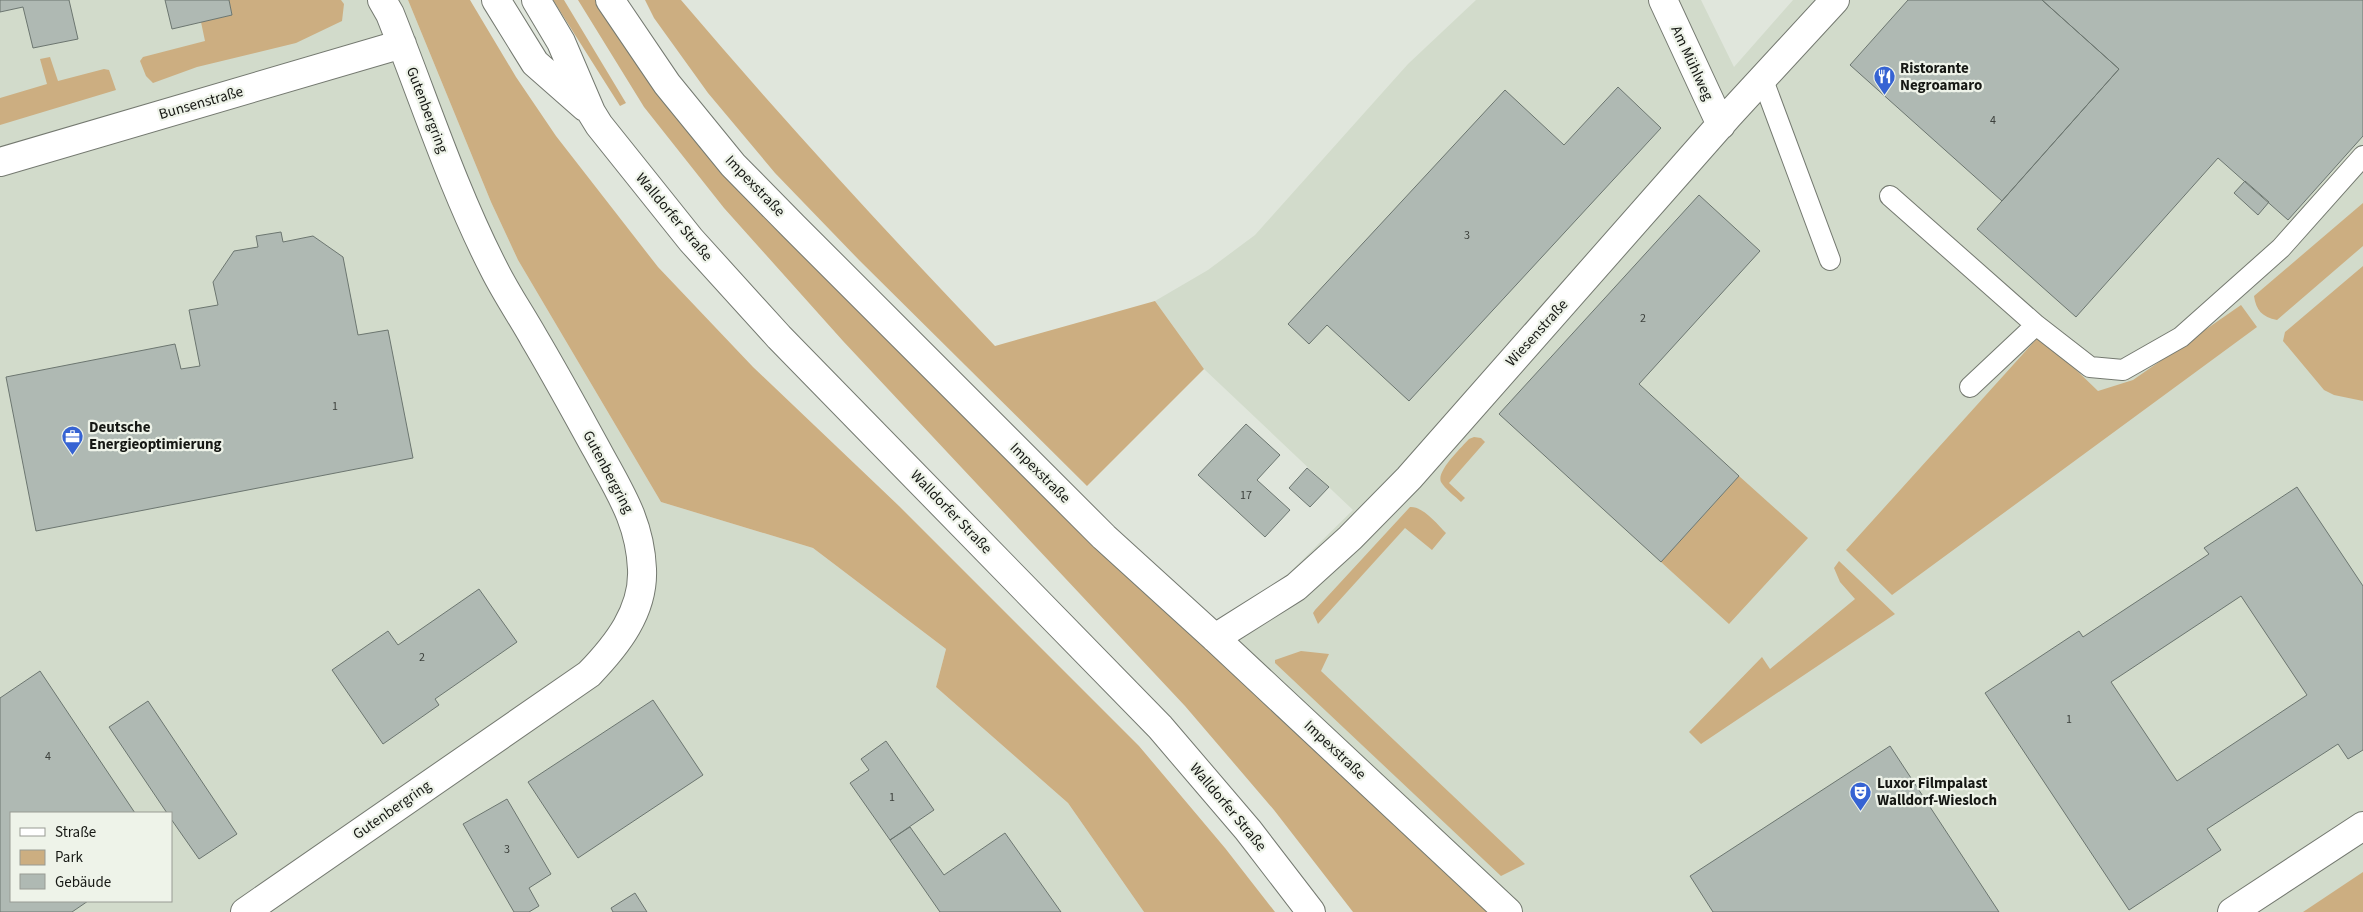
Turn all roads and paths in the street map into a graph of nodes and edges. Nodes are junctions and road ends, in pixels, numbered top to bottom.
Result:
1 (382, 0) edge
2 (496, 0) edge
3 (536, 0) edge
4 (610, 0) edge
5 (1663, 0) edge
6 (1835, 0) edge
7 (402, 44) junction
8 (1763, 80) junction
9 (591, 112) junction
10 (1721, 125) junction
11 (2363, 156) edge
12 (0, 162) edge
13 (1890, 196) dead end
14 (1830, 260) dead end
15 (2036, 325) junction
16 (1970, 387) dead end
17 (1215, 638) junction
18 (2363, 826) edge
19 (245, 912) edge
20 (1311, 912) edge
21 (1508, 912) edge
22 (2232, 912) edge

1 - 7 street, Gutenbergring
2 - 9 street, Walldorfer Straße
3 - 9 street, Walldorfer Straße
4 - 17 street, Impexstraße
5 - 10 street, Am Mühlweg
6 - 8 street, Wiesenstraße
7 - 12 street, Bunsenstraße
7 - 19 street, Gutenbergring
8 - 10 street, Wiesenstraße
8 - 14 lane
9 - 20 street, Walldorfer Straße
10 - 17 street, Wiesenstraße
11 - 15 lane
13 - 15 lane
15 - 16 lane
17 - 21 street, Impexstraße
18 - 22 street

